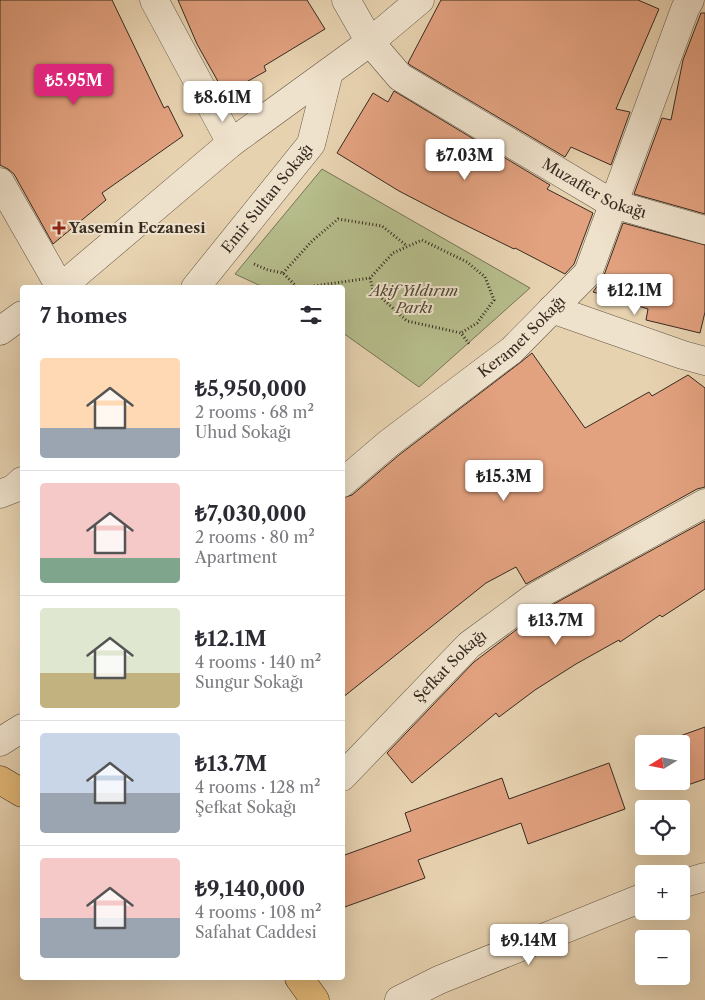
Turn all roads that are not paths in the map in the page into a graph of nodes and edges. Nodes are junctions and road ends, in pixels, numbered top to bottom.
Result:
1 (154, 0) edge
2 (346, 0) edge
3 (420, 0) edge
4 (687, 6) edge
5 (370, 42) junction
6 (329, 72) junction
7 (231, 143) junction
8 (0, 182) edge
9 (613, 204) junction
10 (705, 230) edge
11 (59, 285) edge
12 (62, 285) edge
13 (198, 285) edge
14 (552, 309) junction
15 (20, 316) edge
16 (0, 331) edge
17 (705, 361) edge
18 (345, 480) edge
19 (20, 483) edge
20 (0, 494) edge
21 (705, 503) edge
22 (20, 729) edge
23 (0, 742) edge
24 (345, 774) edge
25 (0, 780) edge
26 (20, 793) edge
27 (705, 877) edge
28 (690, 881) edge
29 (635, 901) edge
30 (300, 980) edge
31 (314, 1000) edge
32 (399, 1000) edge

1 - 7 street
2 - 5 street, Muzaffer Sokağı
3 - 5 street
4 - 9 street, Keramet Sokağı
5 - 6 street
5 - 9 street, Muzaffer Sokağı
6 - 7 street
6 - 13 street, Emir Sultan Sokağı
7 - 12 street
8 - 11 street
9 - 10 street, Muzaffer Sokağı
9 - 14 street, Keramet Sokağı
14 - 17 street
14 - 18 street, Keramet Sokağı
15 - 16 street
19 - 20 street
21 - 24 street, Şefkat Sokağı
22 - 23 street
25 - 26 main road
27 - 28 street
29 - 32 street
30 - 31 main road

